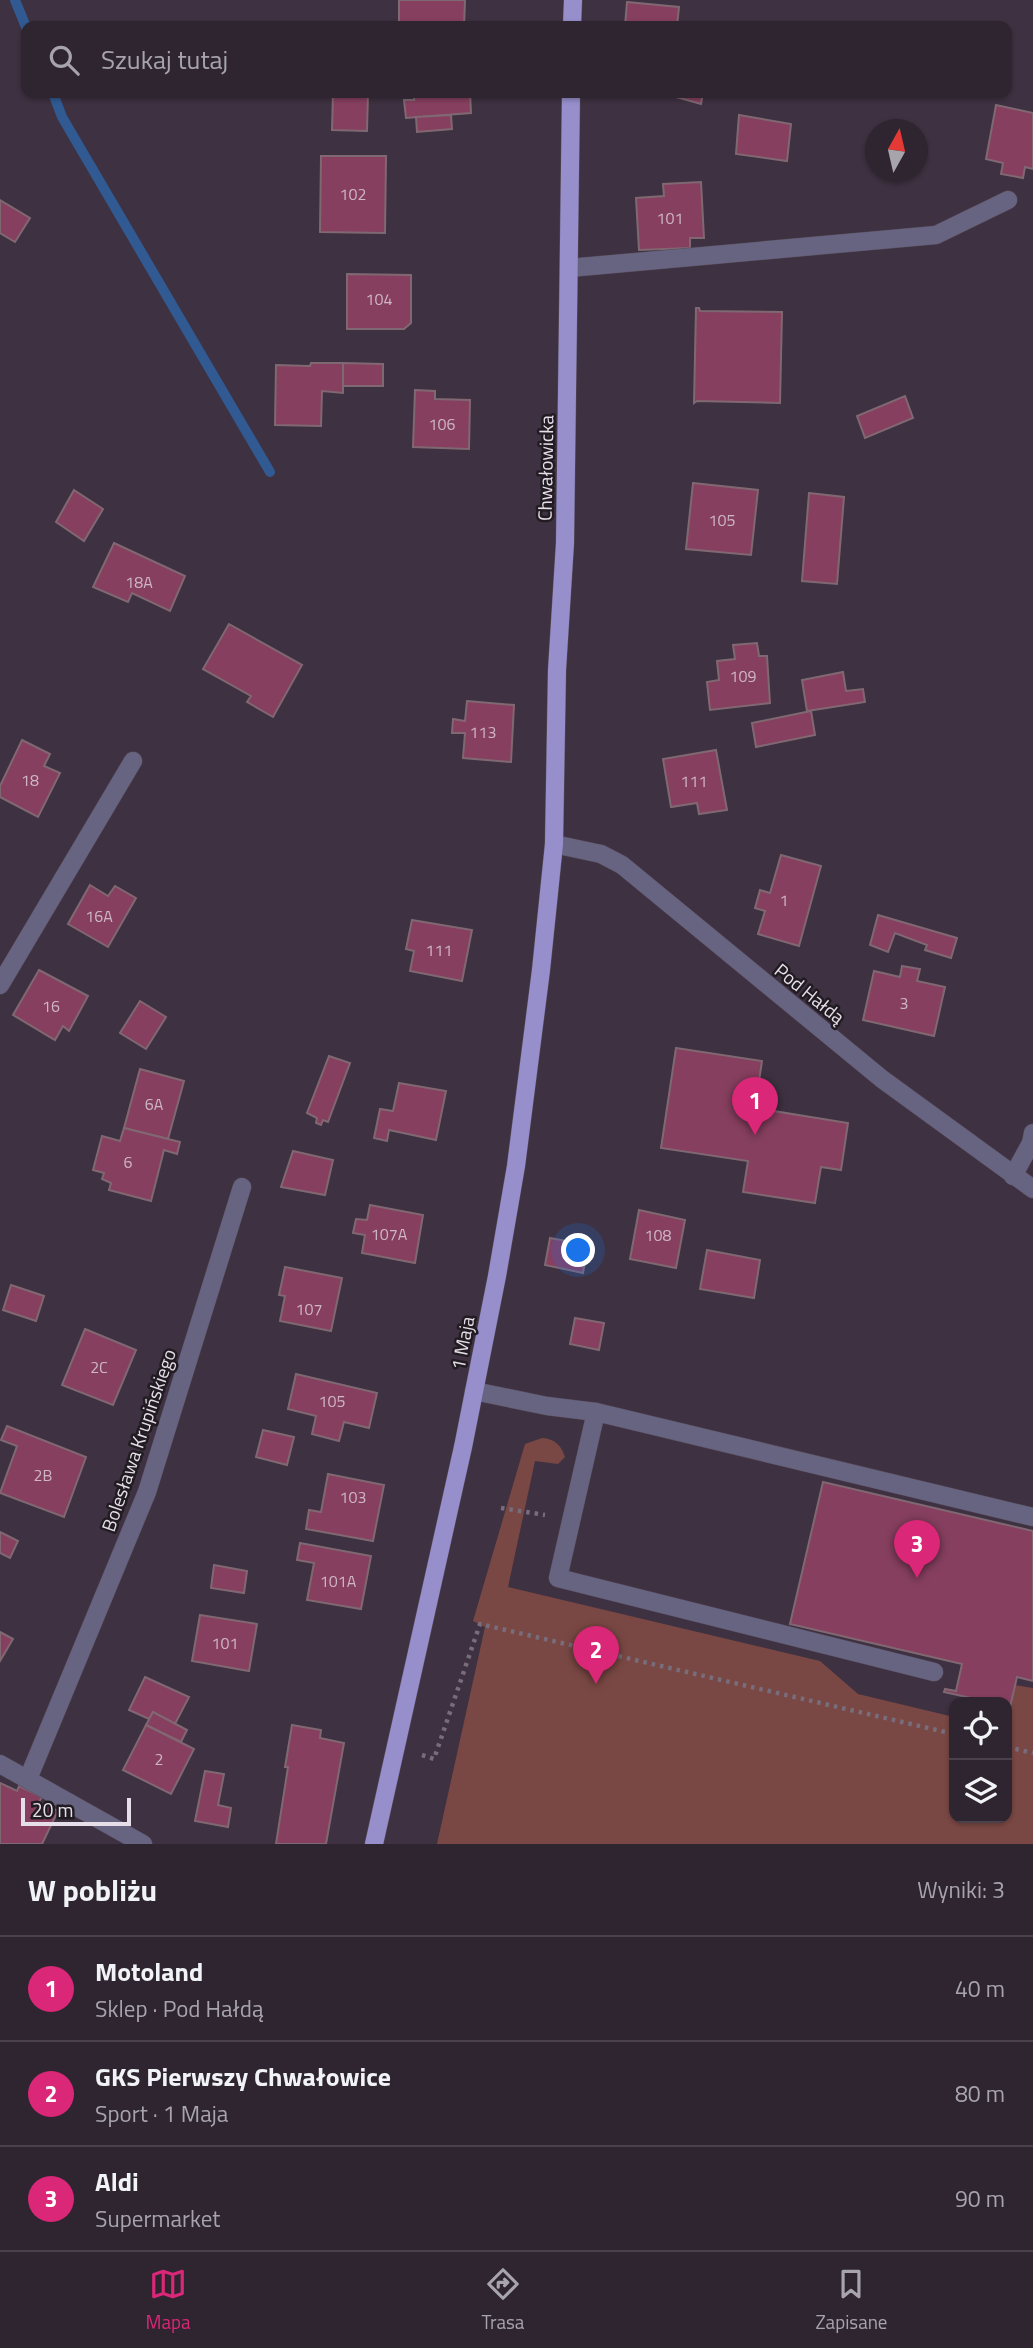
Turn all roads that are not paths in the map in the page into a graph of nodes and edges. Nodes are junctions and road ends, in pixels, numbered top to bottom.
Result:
1 (573, 0) edge
2 (572, 21) edge
3 (571, 98) edge
4 (1008, 200) dead end
5 (569, 268) junction
6 (133, 761) dead end
7 (554, 844) junction
8 (0, 985) edge
9 (1033, 1133) edge
10 (1013, 1176) junction
11 (242, 1187) dead end
12 (1033, 1189) edge
13 (474, 1391) junction
14 (596, 1412) junction
15 (1033, 1517) edge
16 (934, 1672) dead end
17 (0, 1764) edge
18 (28, 1780) junction
19 (143, 1844) edge
20 (374, 1844) edge

1 - 2 main road
3 - 5 main road, Chwałowicka
4 - 5 street
5 - 7 main road, Chwałowicka
6 - 8 street
7 - 10 street, Pod Hałdą
7 - 13 main road, 1 Maja
9 - 10 street
10 - 12 street, Pod Hałdą
11 - 18 street, Bolesława Krupińskiego
13 - 14 street
13 - 20 main road, 1 Maja
14 - 15 street
14 - 16 street
17 - 18 street
18 - 19 street

